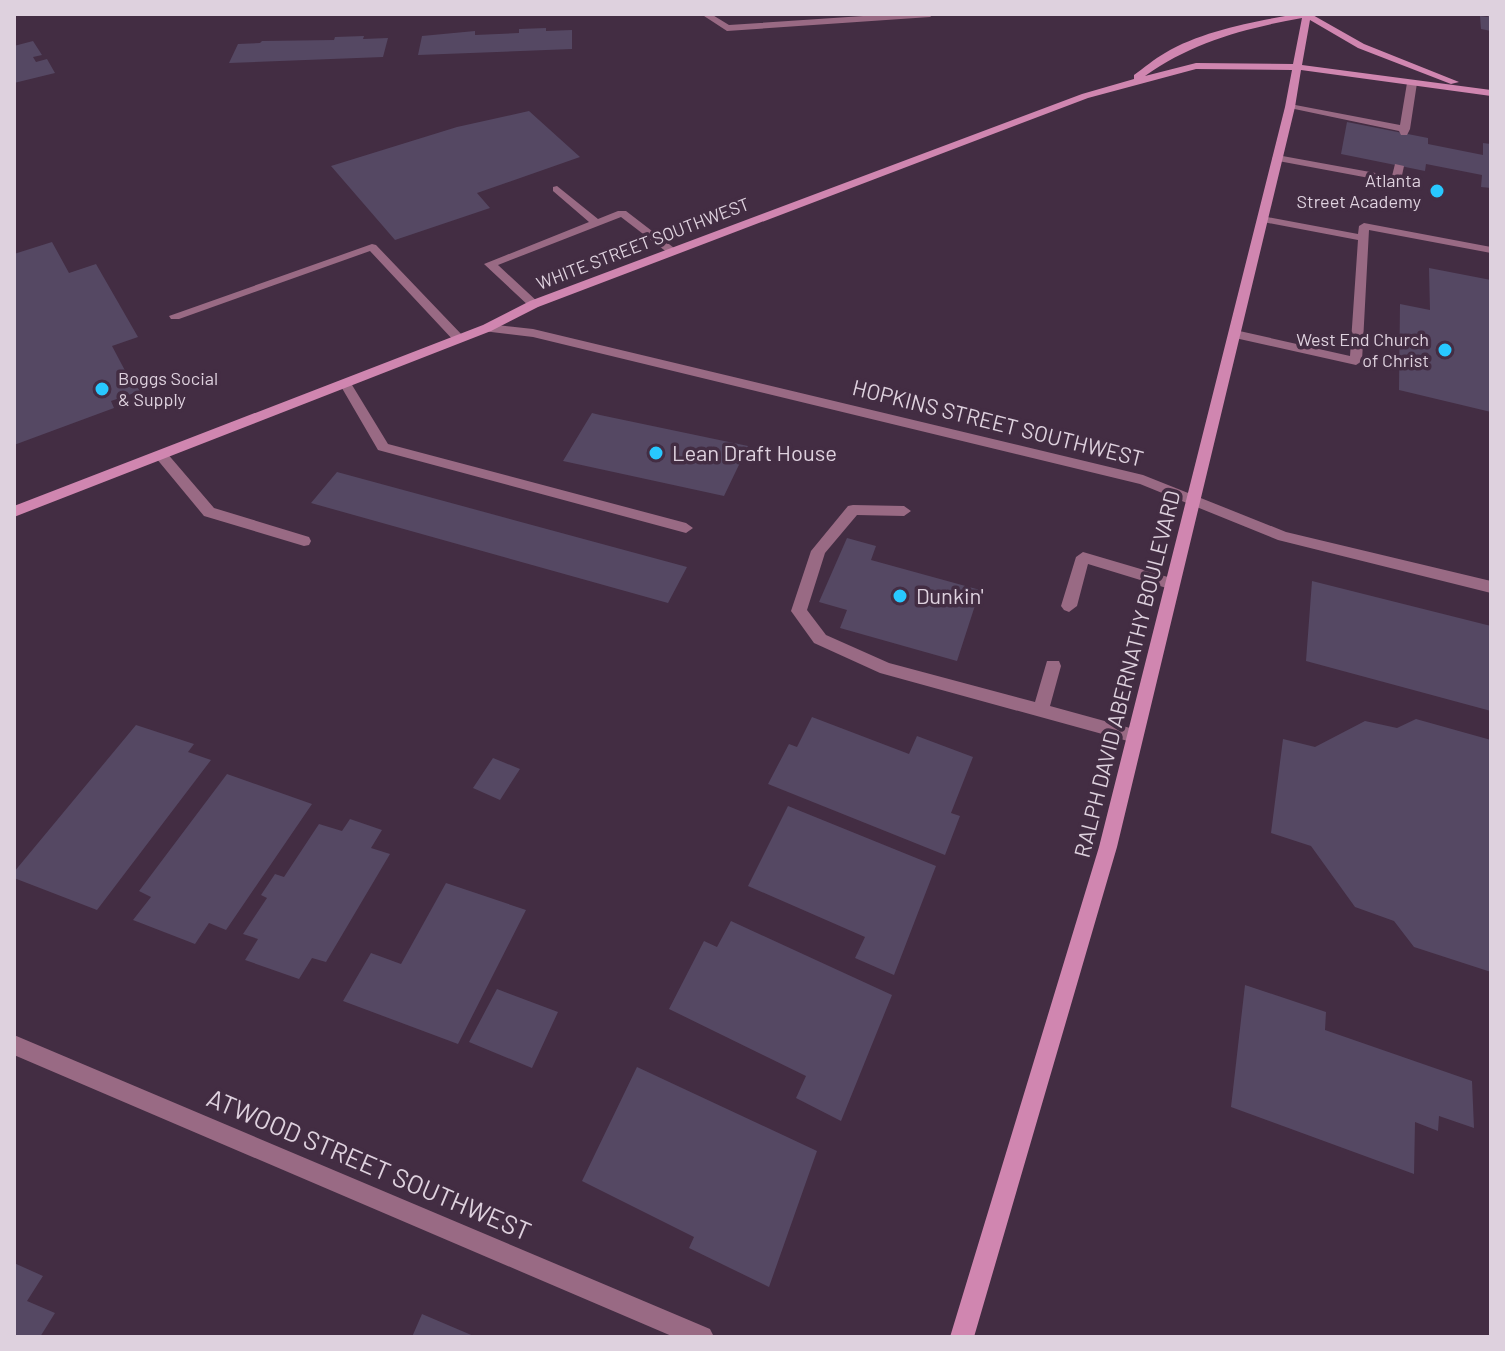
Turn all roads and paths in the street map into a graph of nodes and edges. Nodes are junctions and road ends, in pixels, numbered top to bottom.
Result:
1 (705, 14) edge
2 (930, 14) edge
3 (1307, 14) edge
4 (1300, 67) junction
5 (1412, 83) junction
6 (1125, 84) junction
7 (1487, 93) edge
8 (1290, 107) junction
9 (1277, 158) junction
10 (1399, 166) dead end
11 (557, 189) dead end
12 (1262, 219) junction
13 (596, 223) junction
14 (1363, 238) junction
15 (1491, 250) edge
16 (672, 251) junction
17 (534, 304) junction
18 (175, 316) dead end
19 (487, 328) junction
20 (1235, 334) junction
21 (459, 339) junction
22 (345, 383) junction
23 (161, 455) junction
24 (1194, 499) junction
25 (904, 511) dead end
26 (14, 512) edge
27 (686, 528) dead end
28 (304, 541) dead end
29 (1173, 584) junction
30 (1491, 587) edge
31 (1069, 606) dead end
32 (1053, 666) dead end
33 (1041, 710) junction
34 (1135, 736) junction
35 (14, 1045) edge
36 (702, 1337) edge
37 (962, 1337) edge

1 - 2 street
3 - 4 main road, RALPH DAVID ABERNATHY BOULEVARD
3 - 6 main road
3 - 7 main road
4 - 5 main road, WHITE STREET SOUTHWEST
4 - 6 main road, WHITE STREET SOUTHWEST
4 - 8 main road, RALPH DAVID ABERNATHY BOULEVARD
5 - 7 main road, WHITE STREET SOUTHWEST
5 - 8 street
6 - 16 main road, WHITE STREET SOUTHWEST
8 - 9 main road, RALPH DAVID ABERNATHY BOULEVARD
9 - 10 street
9 - 12 main road, RALPH DAVID ABERNATHY BOULEVARD
11 - 13 street
12 - 14 street
12 - 20 main road, RALPH DAVID ABERNATHY BOULEVARD
13 - 16 street
13 - 17 street
14 - 15 street
14 - 20 street
16 - 17 main road, WHITE STREET SOUTHWEST
17 - 19 main road, WHITE STREET SOUTHWEST
18 - 21 street
19 - 21 main road, WHITE STREET SOUTHWEST
19 - 24 street, HOPKINS STREET SOUTHWEST
20 - 24 main road, RALPH DAVID ABERNATHY BOULEVARD
21 - 22 main road, WHITE STREET SOUTHWEST
22 - 23 main road, WHITE STREET SOUTHWEST
22 - 27 street
23 - 26 main road, WHITE STREET SOUTHWEST
23 - 28 street
24 - 29 main road, RALPH DAVID ABERNATHY BOULEVARD
24 - 30 street, HOPKINS STREET SOUTHWEST
25 - 33 street
29 - 31 street
29 - 34 main road, RALPH DAVID ABERNATHY BOULEVARD
32 - 33 street
33 - 34 street
34 - 37 main road, RALPH DAVID ABERNATHY BOULEVARD
35 - 36 street, ATWOOD STREET SOUTHWEST

